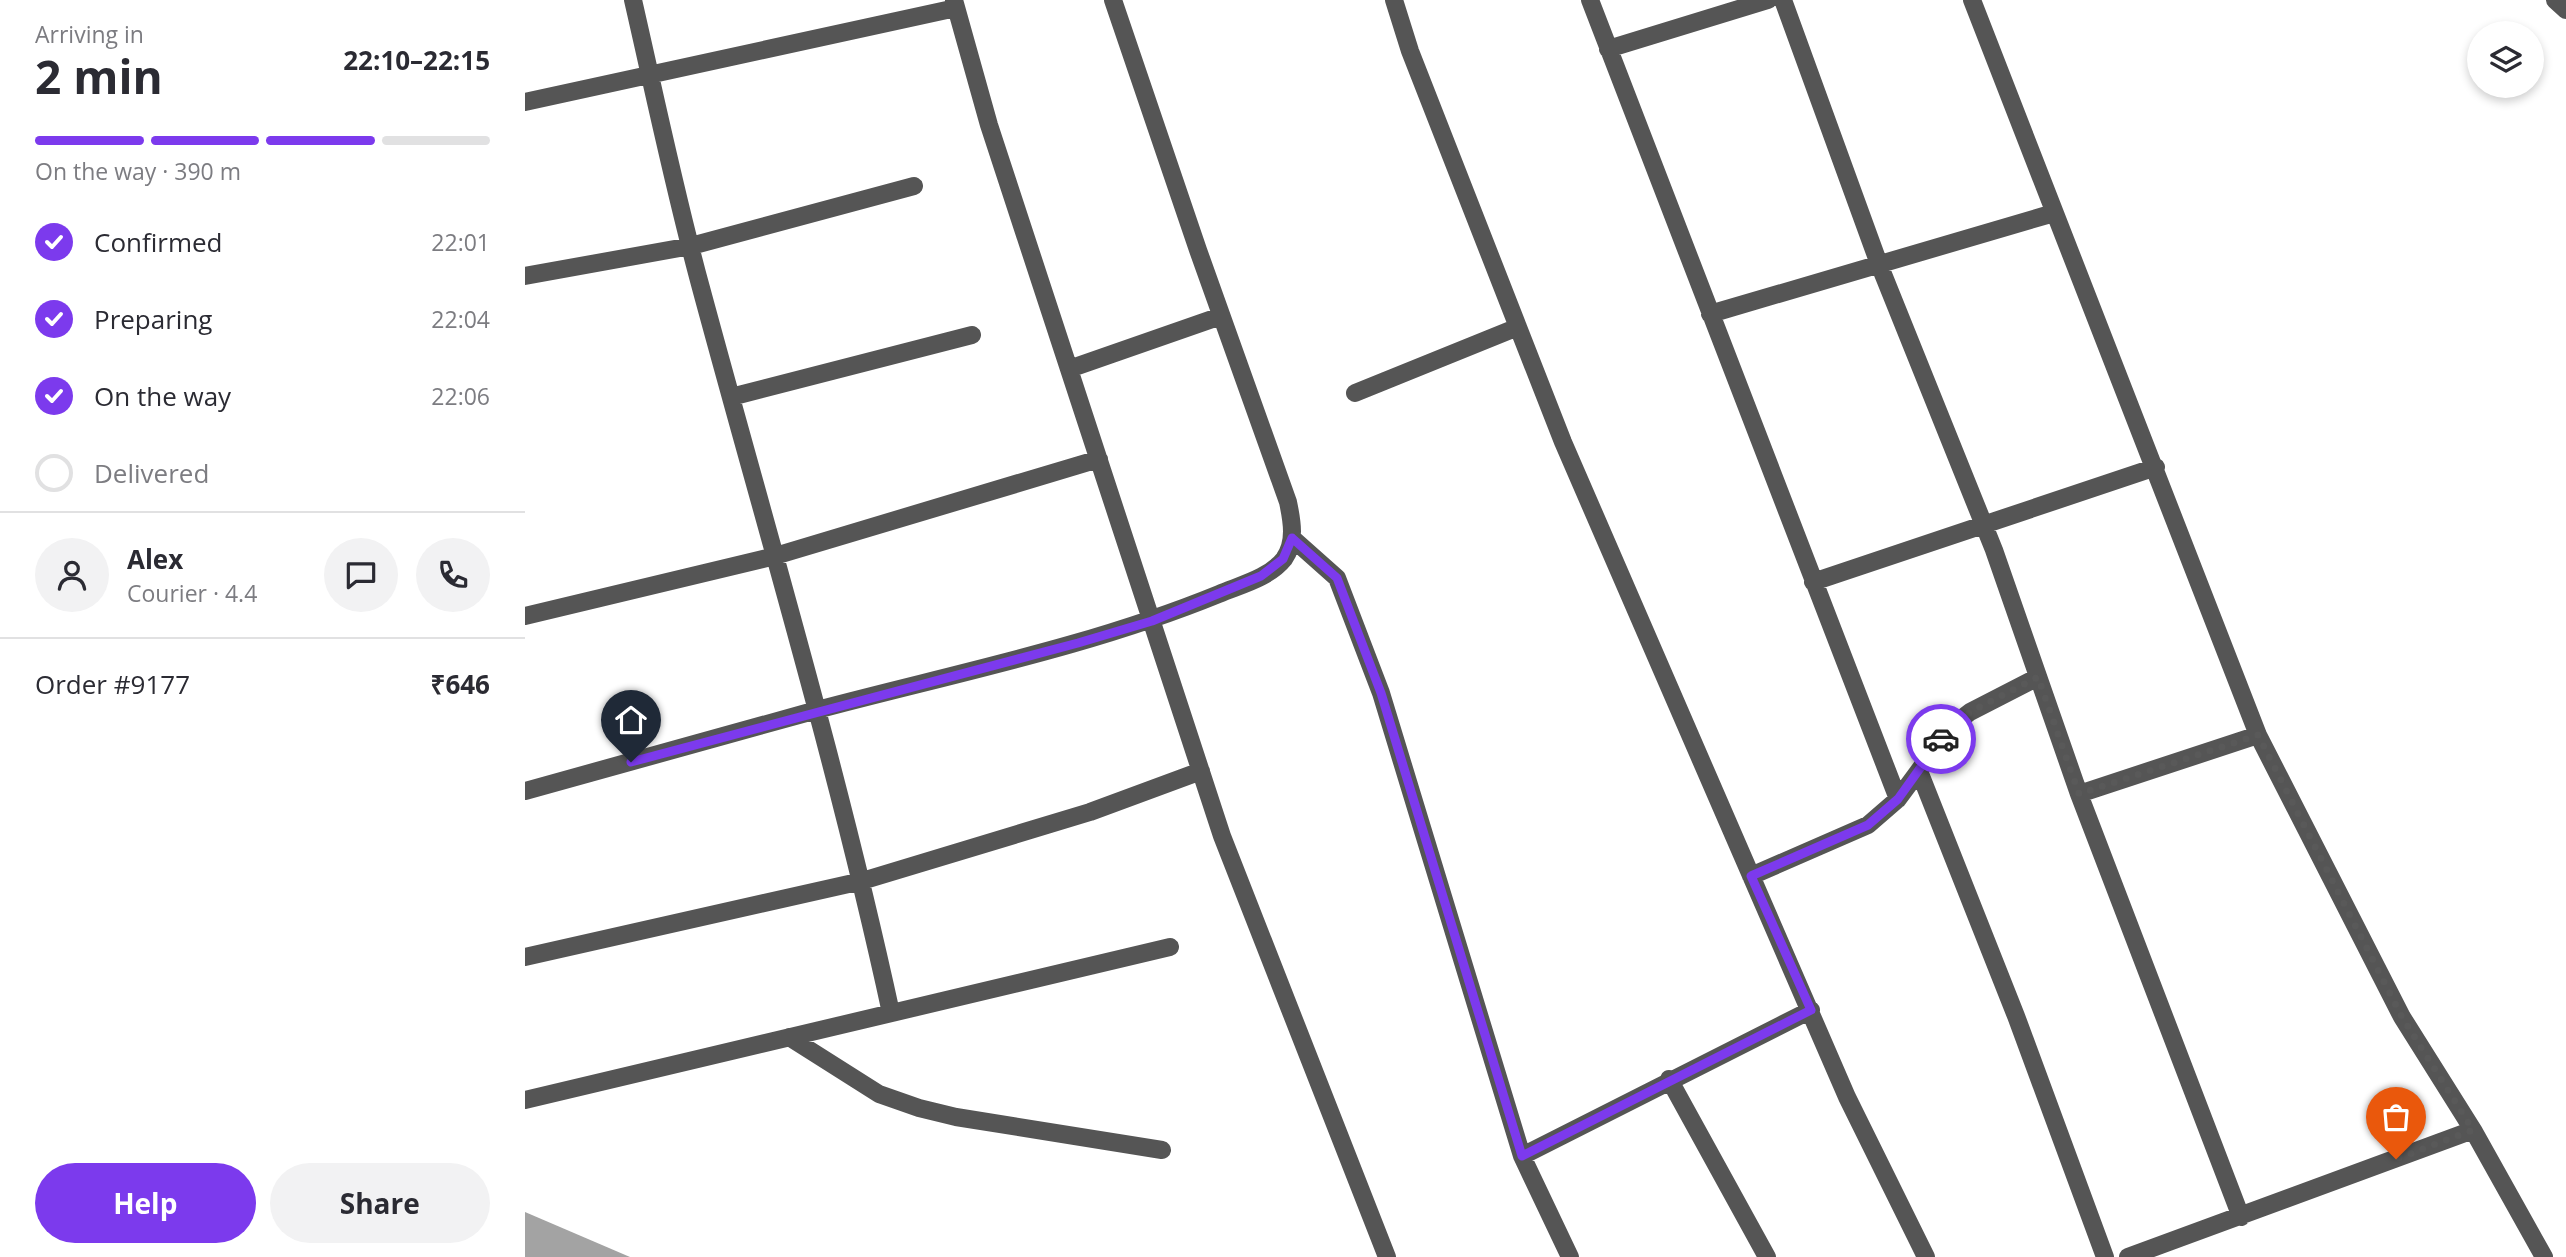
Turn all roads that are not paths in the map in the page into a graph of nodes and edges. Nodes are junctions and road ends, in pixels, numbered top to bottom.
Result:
1 (633, 0) edge
2 (1113, 0) edge
3 (1394, 0) edge
4 (1590, 0) edge
5 (1768, 0) edge
6 (1783, 0) edge
7 (1972, 0) edge
8 (2555, 0) edge
9 (955, 4) edge
10 (2566, 10) edge
11 (1608, 49) junction
12 (651, 77) junction
13 (525, 102) edge
14 (914, 186) dead end
15 (2054, 213) junction
16 (691, 246) junction
17 (1879, 264) junction
18 (525, 276) edge
19 (1710, 314) junction
20 (1221, 316) junction
21 (1518, 327) junction
22 (972, 335) dead end
23 (1069, 369) junction
24 (1355, 393) dead end
25 (731, 397) junction
26 (1099, 459) junction
27 (2156, 467) junction
28 (1983, 523) junction
29 (1292, 538) junction
30 (775, 556) junction
31 (1813, 582) junction
32 (525, 616) edge
33 (1152, 621) junction
34 (2038, 677) junction
35 (818, 710) junction
36 (2258, 735) junction
37 (1201, 771) junction
38 (1919, 771) junction
39 (525, 791) edge
40 (2079, 794) junction
41 (1898, 799) junction
42 (1751, 876) junction
43 (862, 881) junction
44 (1170, 947) dead end
45 (525, 957) edge
46 (1811, 1010) junction
47 (891, 1013) junction
48 (789, 1037) junction
49 (1669, 1079) junction
50 (525, 1100) edge
51 (2473, 1130) junction
52 (1162, 1150) dead end
53 (1522, 1156) junction
54 (2241, 1217) junction
55 (1387, 1257) edge
56 (1570, 1257) edge
57 (1767, 1257) edge
58 (1926, 1257) edge
59 (2105, 1257) edge
60 (2128, 1257) edge
61 (2544, 1257) edge

1 - 12 street
2 - 20 street
3 - 21 street
4 - 11 street
5 - 11 street
6 - 17 street
7 - 15 street
8 - 10 street
9 - 12 street
9 - 23 street
11 - 19 street
12 - 13 street
12 - 16 street
14 - 16 street
15 - 17 street
15 - 27 street
16 - 18 street
16 - 25 street
17 - 19 street
17 - 28 street
19 - 31 street
20 - 23 street
20 - 29 street
21 - 24 street
21 - 42 street
22 - 25 street
23 - 26 street
25 - 30 street
26 - 30 street
26 - 33 street
27 - 28 street
27 - 36 street
28 - 31 street
28 - 34 street
29 - 33 street
29 - 53 street
30 - 32 street
30 - 35 street
31 - 41 street
33 - 35 street
33 - 37 street
34 - 38 street
34 - 40 street
35 - 39 street
35 - 43 street
36 - 40 street
36 - 51 street
37 - 43 street
37 - 55 street
38 - 41 street
38 - 59 street
40 - 54 street
41 - 42 street
42 - 46 street
43 - 45 street
43 - 47 street
44 - 47 street
46 - 49 street
46 - 58 street
47 - 48 street
48 - 50 street
48 - 52 street
49 - 53 street
49 - 57 street
51 - 54 street
51 - 61 street
53 - 56 street
54 - 60 street

